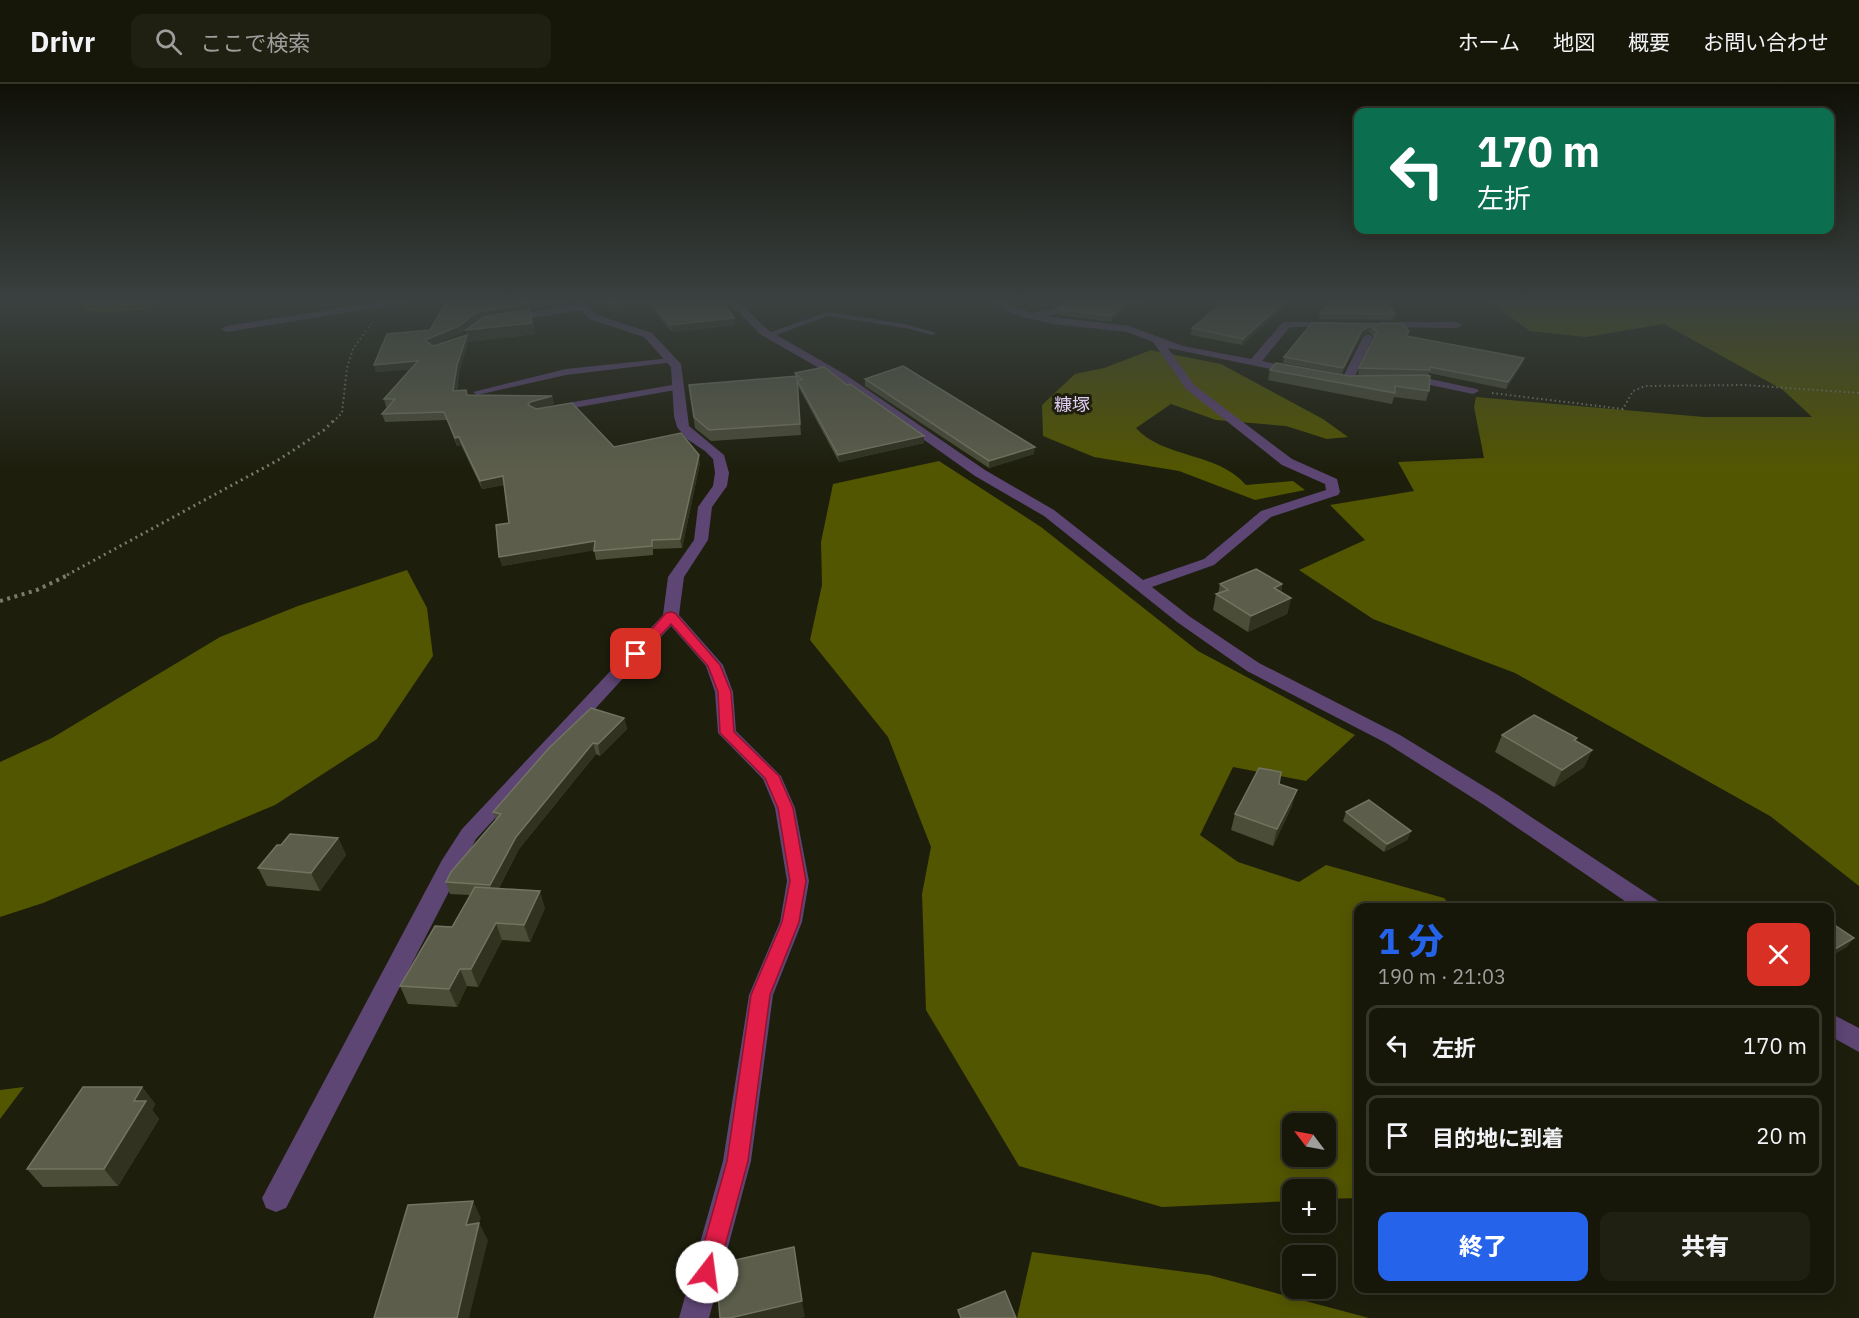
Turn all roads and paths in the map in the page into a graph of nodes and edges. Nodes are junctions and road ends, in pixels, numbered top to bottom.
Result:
1 (351, 357) edge
2 (668, 357) edge
3 (808, 357) edge
4 (1168, 357) edge
5 (1224, 357) edge
6 (1260, 357) edge
7 (1359, 357) edge
8 (671, 360) junction
9 (1255, 362) junction
10 (1310, 374) edge
11 (1348, 380) edge
12 (1390, 380) edge
13 (678, 387) junction
14 (1473, 391) joint
15 (477, 392) dead end
16 (1859, 393) edge
17 (548, 410) edge
18 (1142, 585) junction
19 (0, 602) edge
20 (671, 616) junction
21 (1645, 903) edge
22 (1834, 1025) edge
23 (1859, 1041) edge
24 (276, 1198) dead end
25 (694, 1318) edge

1 - 19 path
2 - 8 street
3 - 18 street
4 - 18 street
5 - 9 street
6 - 9 street
7 - 11 street
8 - 13 street
8 - 15 lane
9 - 10 street
12 - 14 street
13 - 17 lane
13 - 20 street
14 - 16 path
18 - 21 street
20 - 24 street
20 - 25 street
22 - 23 street

